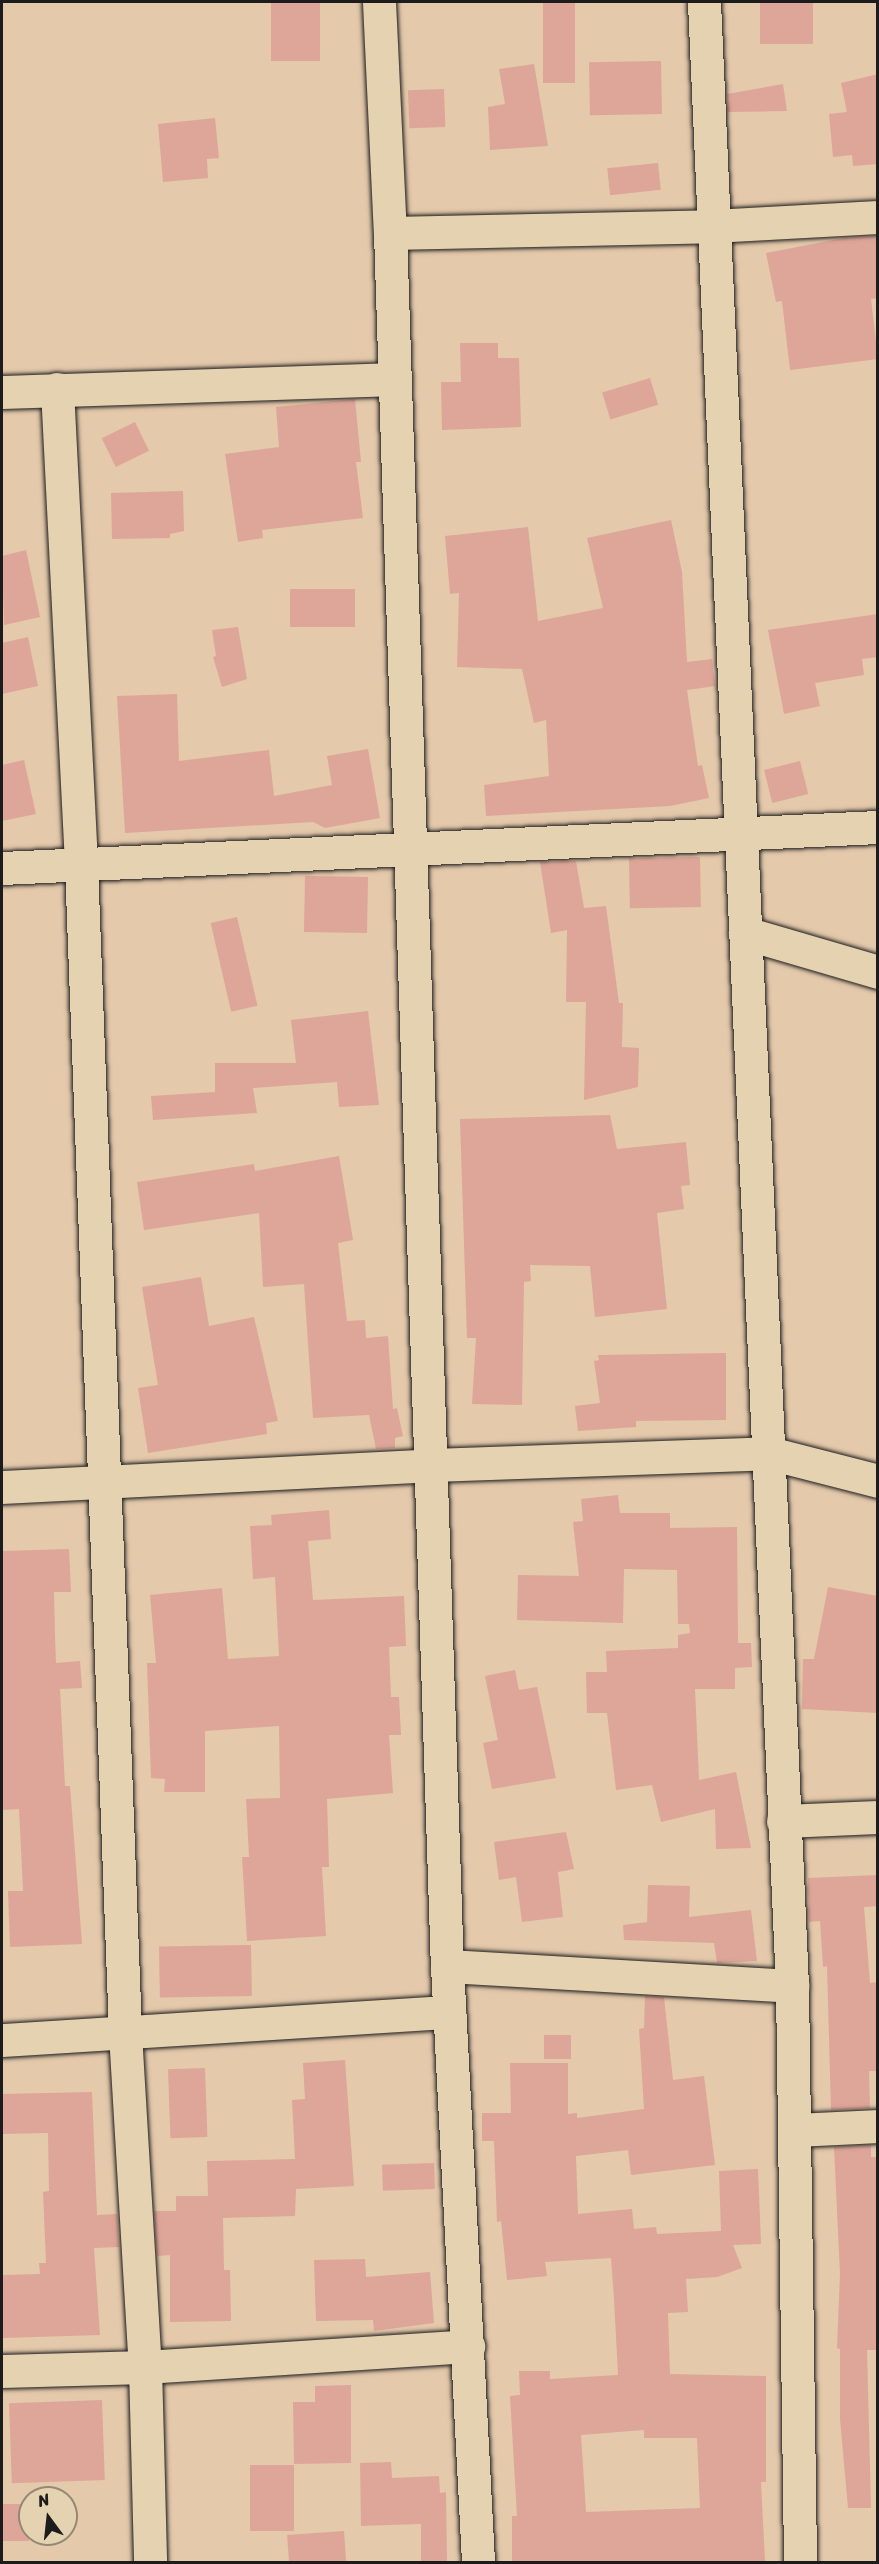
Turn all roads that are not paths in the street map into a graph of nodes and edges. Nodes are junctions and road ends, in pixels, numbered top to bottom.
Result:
1 (379, 2) edge
2 (704, 2) edge
3 (878, 217) edge
4 (712, 226) junction
5 (390, 233) junction
6 (395, 379) junction
7 (57, 389) junction
8 (2, 392) edge
9 (878, 827) edge
10 (741, 833) junction
11 (408, 849) junction
12 (81, 865) junction
13 (2, 868) edge
14 (745, 933) junction
15 (878, 972) edge
16 (769, 1454) junction
17 (432, 1465) junction
18 (878, 1481) edge
19 (103, 1484) junction
20 (2, 1487) edge
21 (878, 1817) edge
22 (783, 1821) junction
23 (447, 1966) junction
24 (792, 1986) junction
25 (449, 2012) junction
26 (125, 2033) junction
27 (2, 2040) edge
28 (878, 2126) edge
29 (796, 2130) junction
30 (468, 2346) junction
31 (146, 2367) junction
32 (2, 2371) edge
33 (150, 2562) edge
34 (478, 2562) edge
35 (800, 2562) edge

1 - 5 street
2 - 4 street
3 - 4 street
4 - 5 street
4 - 10 street
5 - 6 street
6 - 7 street
6 - 11 street
7 - 8 street
7 - 12 street
9 - 10 street
10 - 11 street
10 - 14 street
11 - 12 street
11 - 17 street
12 - 13 street
12 - 19 street
14 - 15 street
14 - 16 street
16 - 17 street
16 - 18 street
16 - 22 street
17 - 19 street
17 - 23 street
19 - 20 street
19 - 26 street
21 - 22 street
22 - 24 street
23 - 24 street
23 - 25 street
24 - 29 street
25 - 26 street
25 - 30 street
26 - 27 street
26 - 31 street
28 - 29 street
29 - 35 street
30 - 31 street
30 - 34 street
31 - 32 street
31 - 33 street

